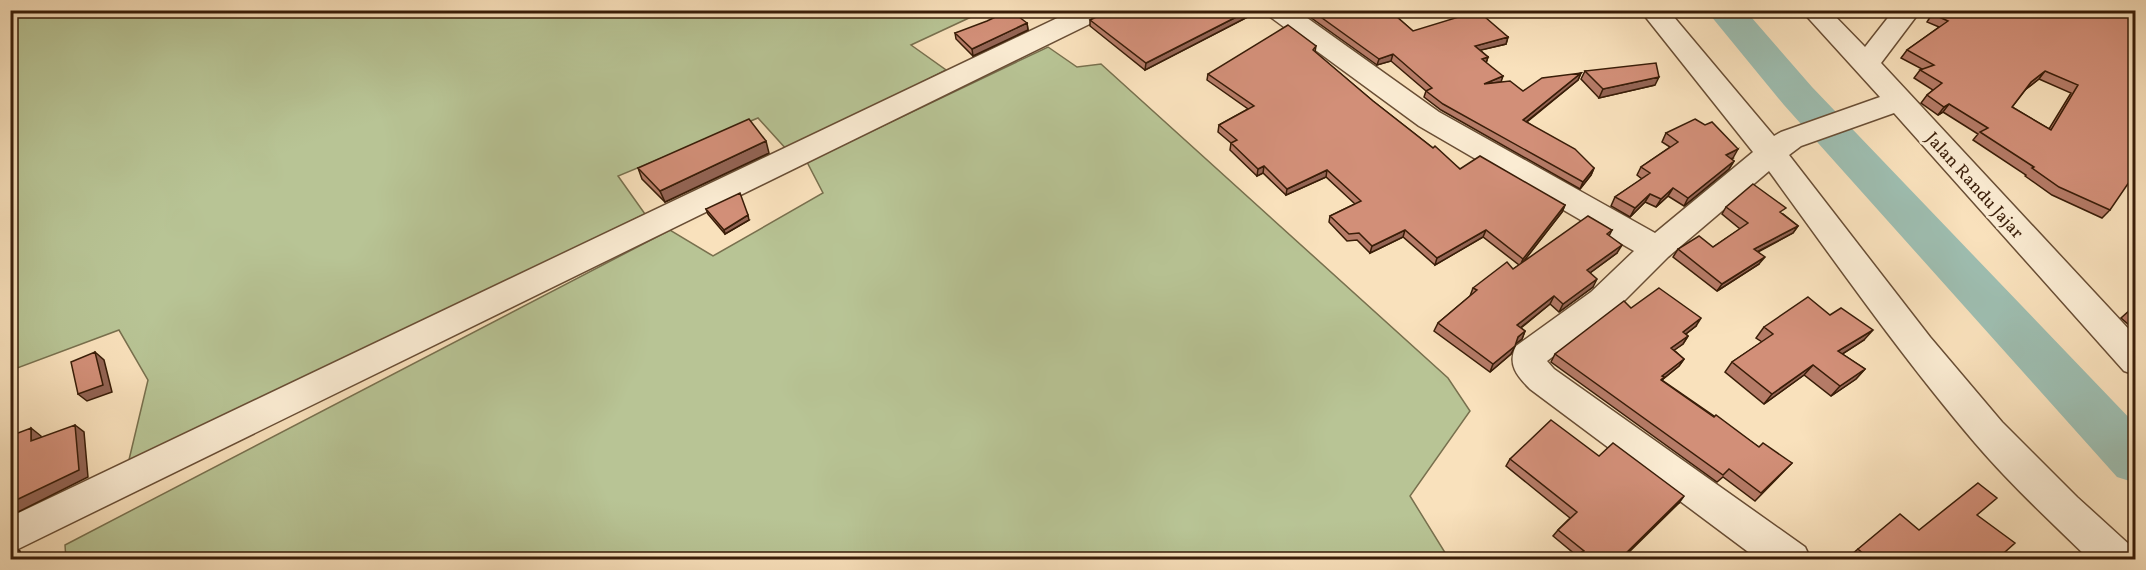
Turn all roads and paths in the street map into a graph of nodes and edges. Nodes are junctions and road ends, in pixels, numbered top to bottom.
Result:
1 (1097, 10) edge
2 (1278, 10) edge
3 (1653, 10) edge
4 (1814, 10) edge
5 (1908, 10) edge
6 (1866, 64) junction
7 (1886, 106) junction
8 (1781, 146) junction
9 (1657, 249) junction
10 (2136, 361) edge
11 (10, 536) edge
12 (1791, 560) edge
13 (2118, 560) edge

1 - 11 street
2 - 9 street
3 - 8 street
4 - 6 street, Jalan Randu Jajar
5 - 6 street
6 - 7 street, Jalan Randu Jajar
7 - 8 street
7 - 10 street, Jalan Randu Jajar
8 - 9 street
8 - 13 street
9 - 12 street

